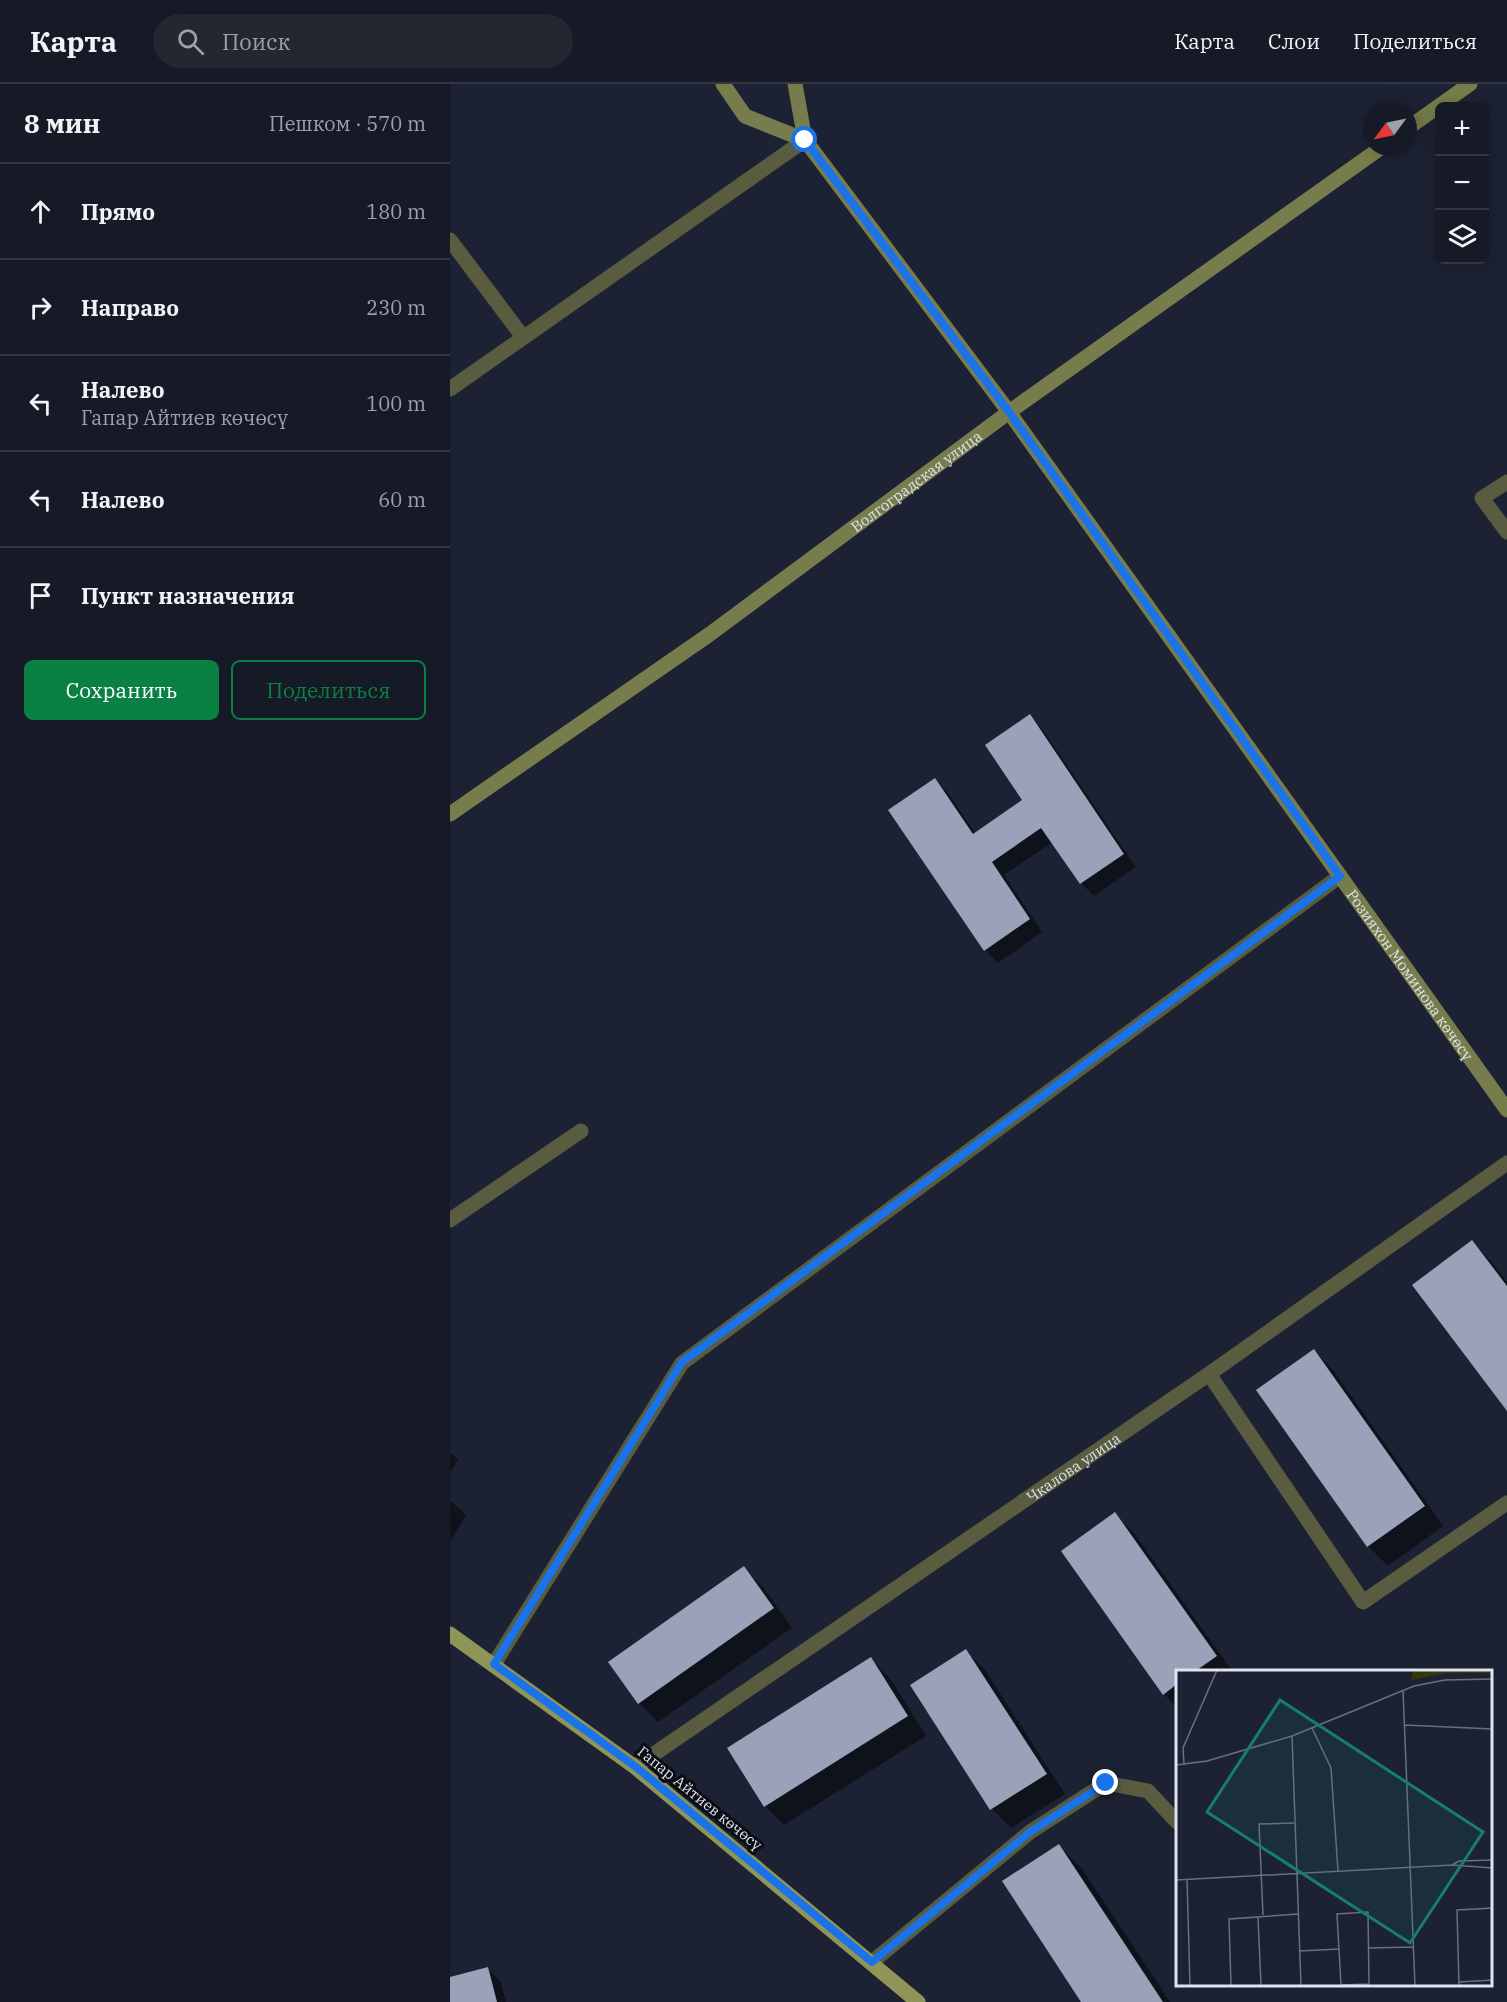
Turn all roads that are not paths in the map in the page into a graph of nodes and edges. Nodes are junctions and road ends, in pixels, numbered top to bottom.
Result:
1 (723, 84) edge
2 (795, 84) edge
3 (1470, 84) edge
4 (1417, 122) edge
5 (805, 140) junction
6 (1369, 156) edge
7 (450, 240) edge
8 (523, 337) junction
9 (450, 389) edge
10 (1009, 412) junction
11 (1507, 482) edge
12 (1507, 532) edge
13 (450, 814) edge
14 (1340, 876) junction
15 (1507, 1110) edge
16 (580, 1131) dead end
17 (1507, 1163) edge
18 (450, 1220) edge
19 (1209, 1374) junction
20 (1507, 1503) edge
21 (450, 1634) edge
22 (494, 1664) junction
23 (636, 1767) junction
24 (1176, 1821) edge
25 (872, 1962) junction
26 (918, 2002) edge

1 - 5 street
2 - 5 street, Розияхон Моминова көчөсү
3 - 4 street
5 - 8 street
5 - 10 street, Розияхон Моминова көчөсү
6 - 10 street, Волгоградская улица
7 - 8 street
8 - 9 street
10 - 13 street, Волгоградская улица
10 - 14 street, Розияхон Моминова көчөсү
11 - 12 street
14 - 15 street, Розияхон Моминова көчөсү
14 - 22 street
16 - 18 street
17 - 19 street, Чкалова улица
19 - 20 street
19 - 23 street, Чкалова улица
21 - 22 main road, Гапар Айтиев көчөсү
22 - 23 main road, Гапар Айтиев көчөсү
23 - 25 main road, Гапар Айтиев көчөсү
24 - 25 street
25 - 26 main road, Гапар Айтиев көчөсү

